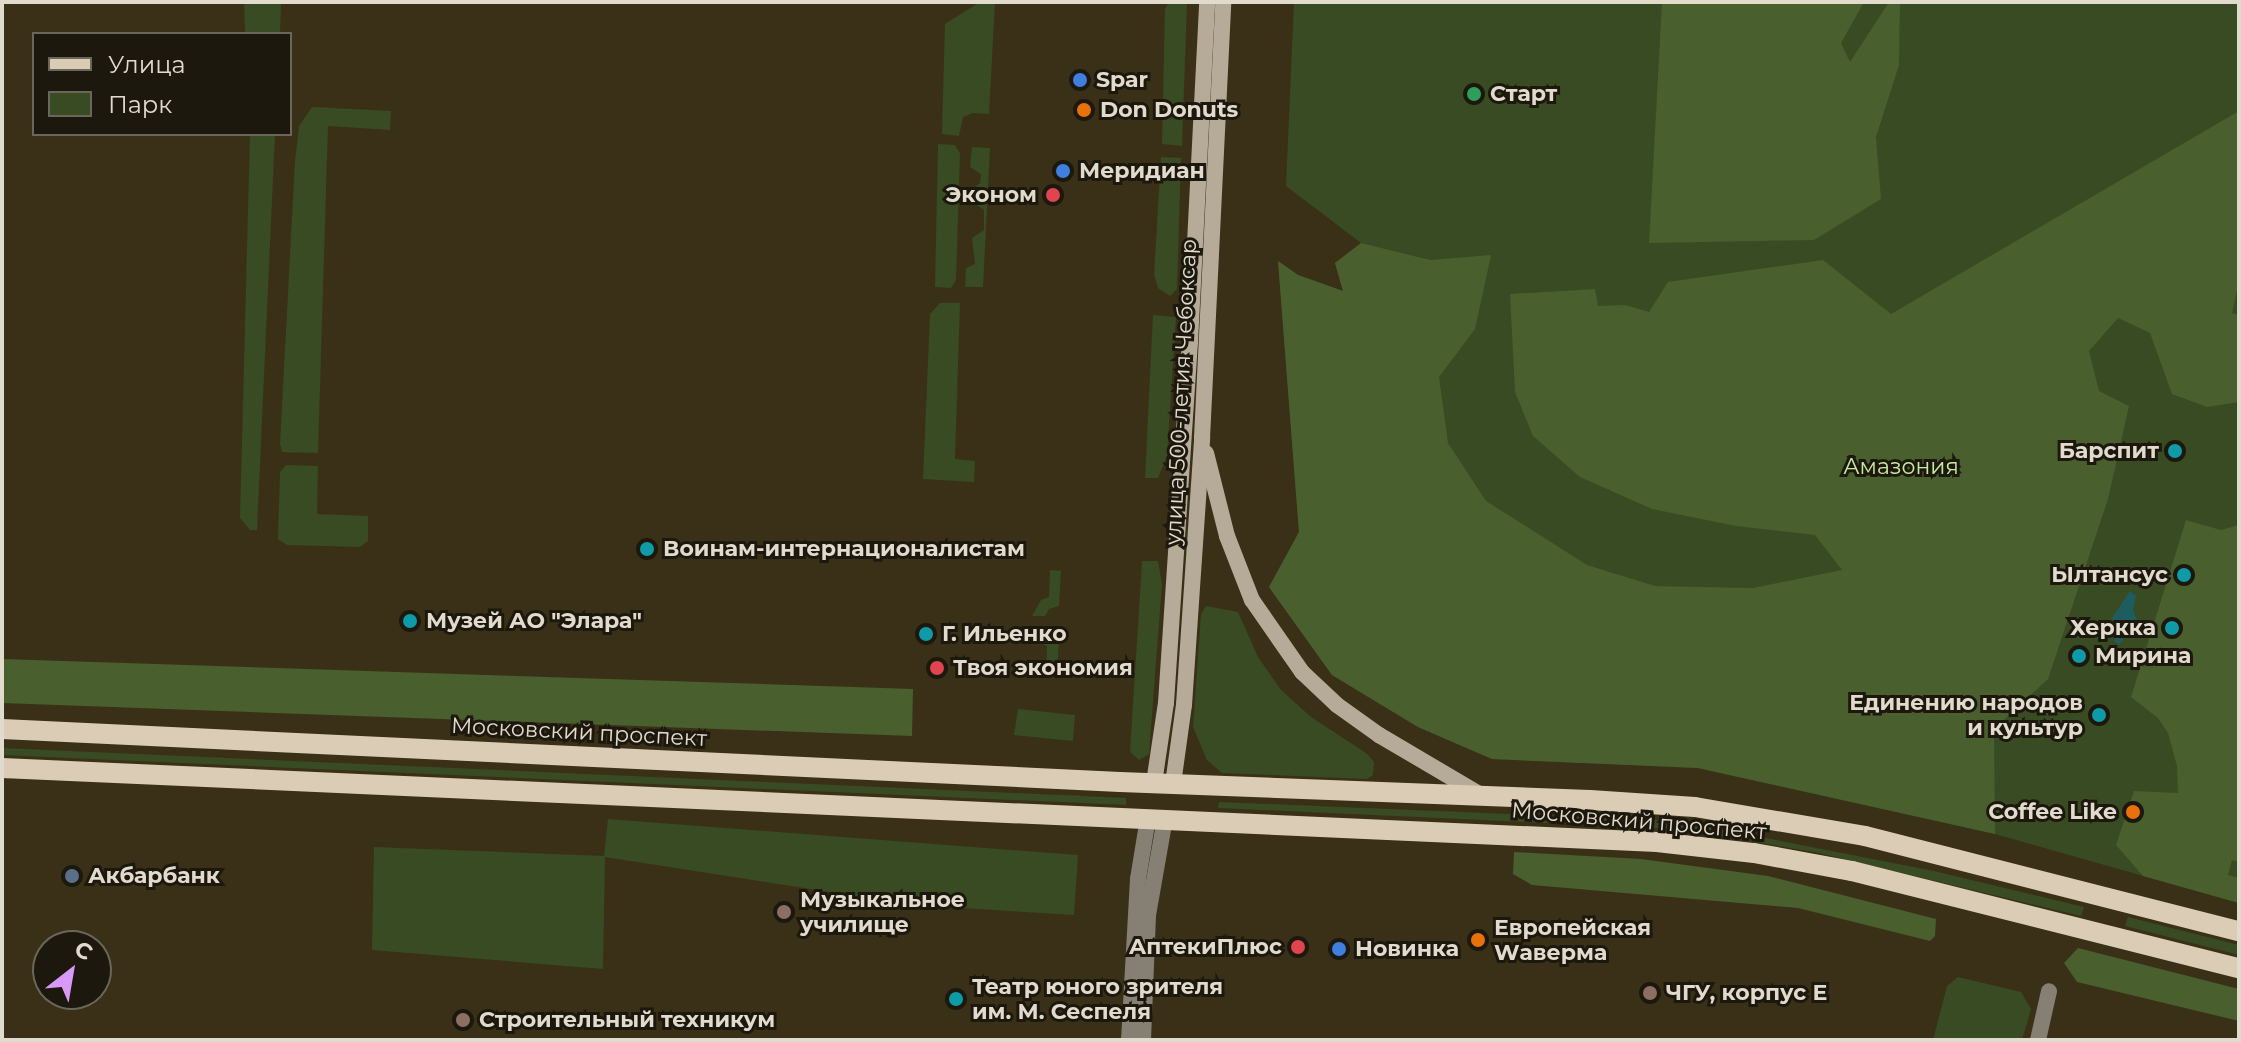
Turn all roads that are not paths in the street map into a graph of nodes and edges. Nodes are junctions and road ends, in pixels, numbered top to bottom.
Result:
1 (1207, 2) edge
2 (1223, 2) edge
3 (1202, 438) junction
4 (2, 729) edge
5 (2, 768) edge
6 (1164, 783) junction
7 (1483, 796) junction
8 (1156, 818) junction
9 (2113, 898) junction
10 (2239, 931) edge
11 (2104, 934) junction
12 (2239, 968) edge
13 (2049, 991) dead end
14 (1137, 1024) edge
15 (2038, 1040) edge

1 - 6 main road, улица 500-летия Чебоксар
2 - 3 main road, улица 500-летия Чебоксар
3 - 6 main road, улица 500-летия Чебоксар
3 - 7 main road
4 - 6 main road, Московский проспект
5 - 8 main road, Московский проспект
6 - 7 main road, Московский проспект
6 - 8 main road
7 - 9 main road, Московский проспект
8 - 11 main road, Московский проспект
8 - 14 street
9 - 10 main road, Московский проспект
9 - 11 main road
11 - 12 main road, Московский проспект
13 - 15 street

